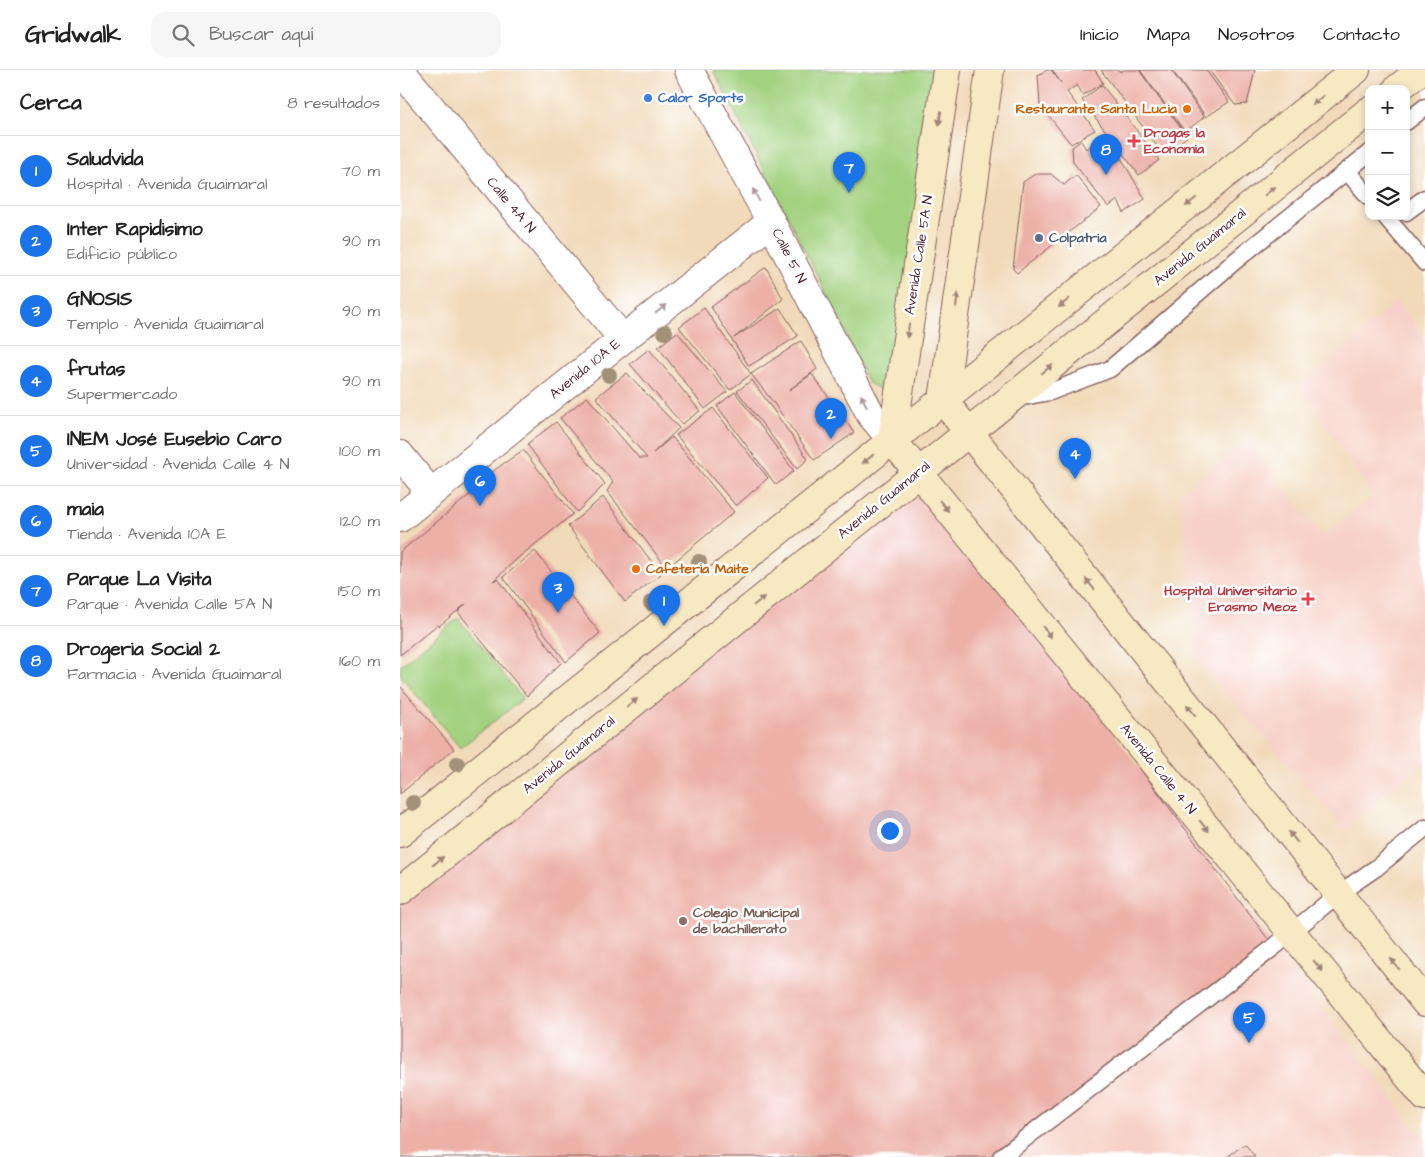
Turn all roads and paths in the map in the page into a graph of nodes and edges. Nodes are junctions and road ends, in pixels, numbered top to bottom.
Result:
1 (400, 70) edge
2 (689, 70) edge
3 (947, 70) edge
4 (990, 70) edge
5 (1356, 70) edge
6 (1421, 70) edge
7 (1402, 85) edge
8 (1425, 107) edge
9 (1365, 115) edge
10 (1410, 119) edge
11 (1365, 156) edge
12 (1347, 171) junction
13 (1365, 192) edge
14 (1425, 198) edge
15 (1410, 209) edge
16 (1393, 220) edge
17 (772, 222) junction
18 (1425, 263) edge
19 (623, 339) junction
20 (1010, 399) junction
21 (942, 400) junction
22 (968, 432) junction
23 (892, 440) junction
24 (400, 455) edge
25 (918, 473) junction
26 (431, 493) junction
27 (400, 518) edge
28 (1425, 828) edge
29 (400, 833) edge
30 (400, 891) edge
31 (1338, 894) junction
32 (1291, 933) junction
33 (1425, 1002) edge
34 (1425, 1098) edge
35 (1001, 1157) edge

1 - 19 street, Calle 4A N
17 -> 2 street, Calle 5 N
3 -> 23 street, Avenida Calle 5A N
21 -> 4 street
5 -> 21 street
6 - 7 street
8 - 10 lane
20 -> 9 street, Avenida Guaimaral
11 - 12 lane
12 - 13 lane
12 - 20 lane
14 - 15 lane
16 - 18 lane
19 -> 17 street, Avenida 10A E
23 -> 17 street, Calle 5 N
19 - 26 street, Avenida 10A E
20 - 22 street, Avenida Guaimaral
21 - 22 street
21 - 23 street
22 - 25 street, Avenida Guaimaral
31 -> 22 street
23 - 25 street, Avenida Calle 4 N
23 -> 29 street
24 - 26 street
30 -> 25 street, Avenida Guaimaral
25 -> 32 street, Avenida Calle 4 N
26 - 27 street, Avenida 10A E
28 - 31 lane
31 - 32 lane
33 -> 31 street
32 -> 34 street, Avenida Calle 4 N
32 - 35 lane

